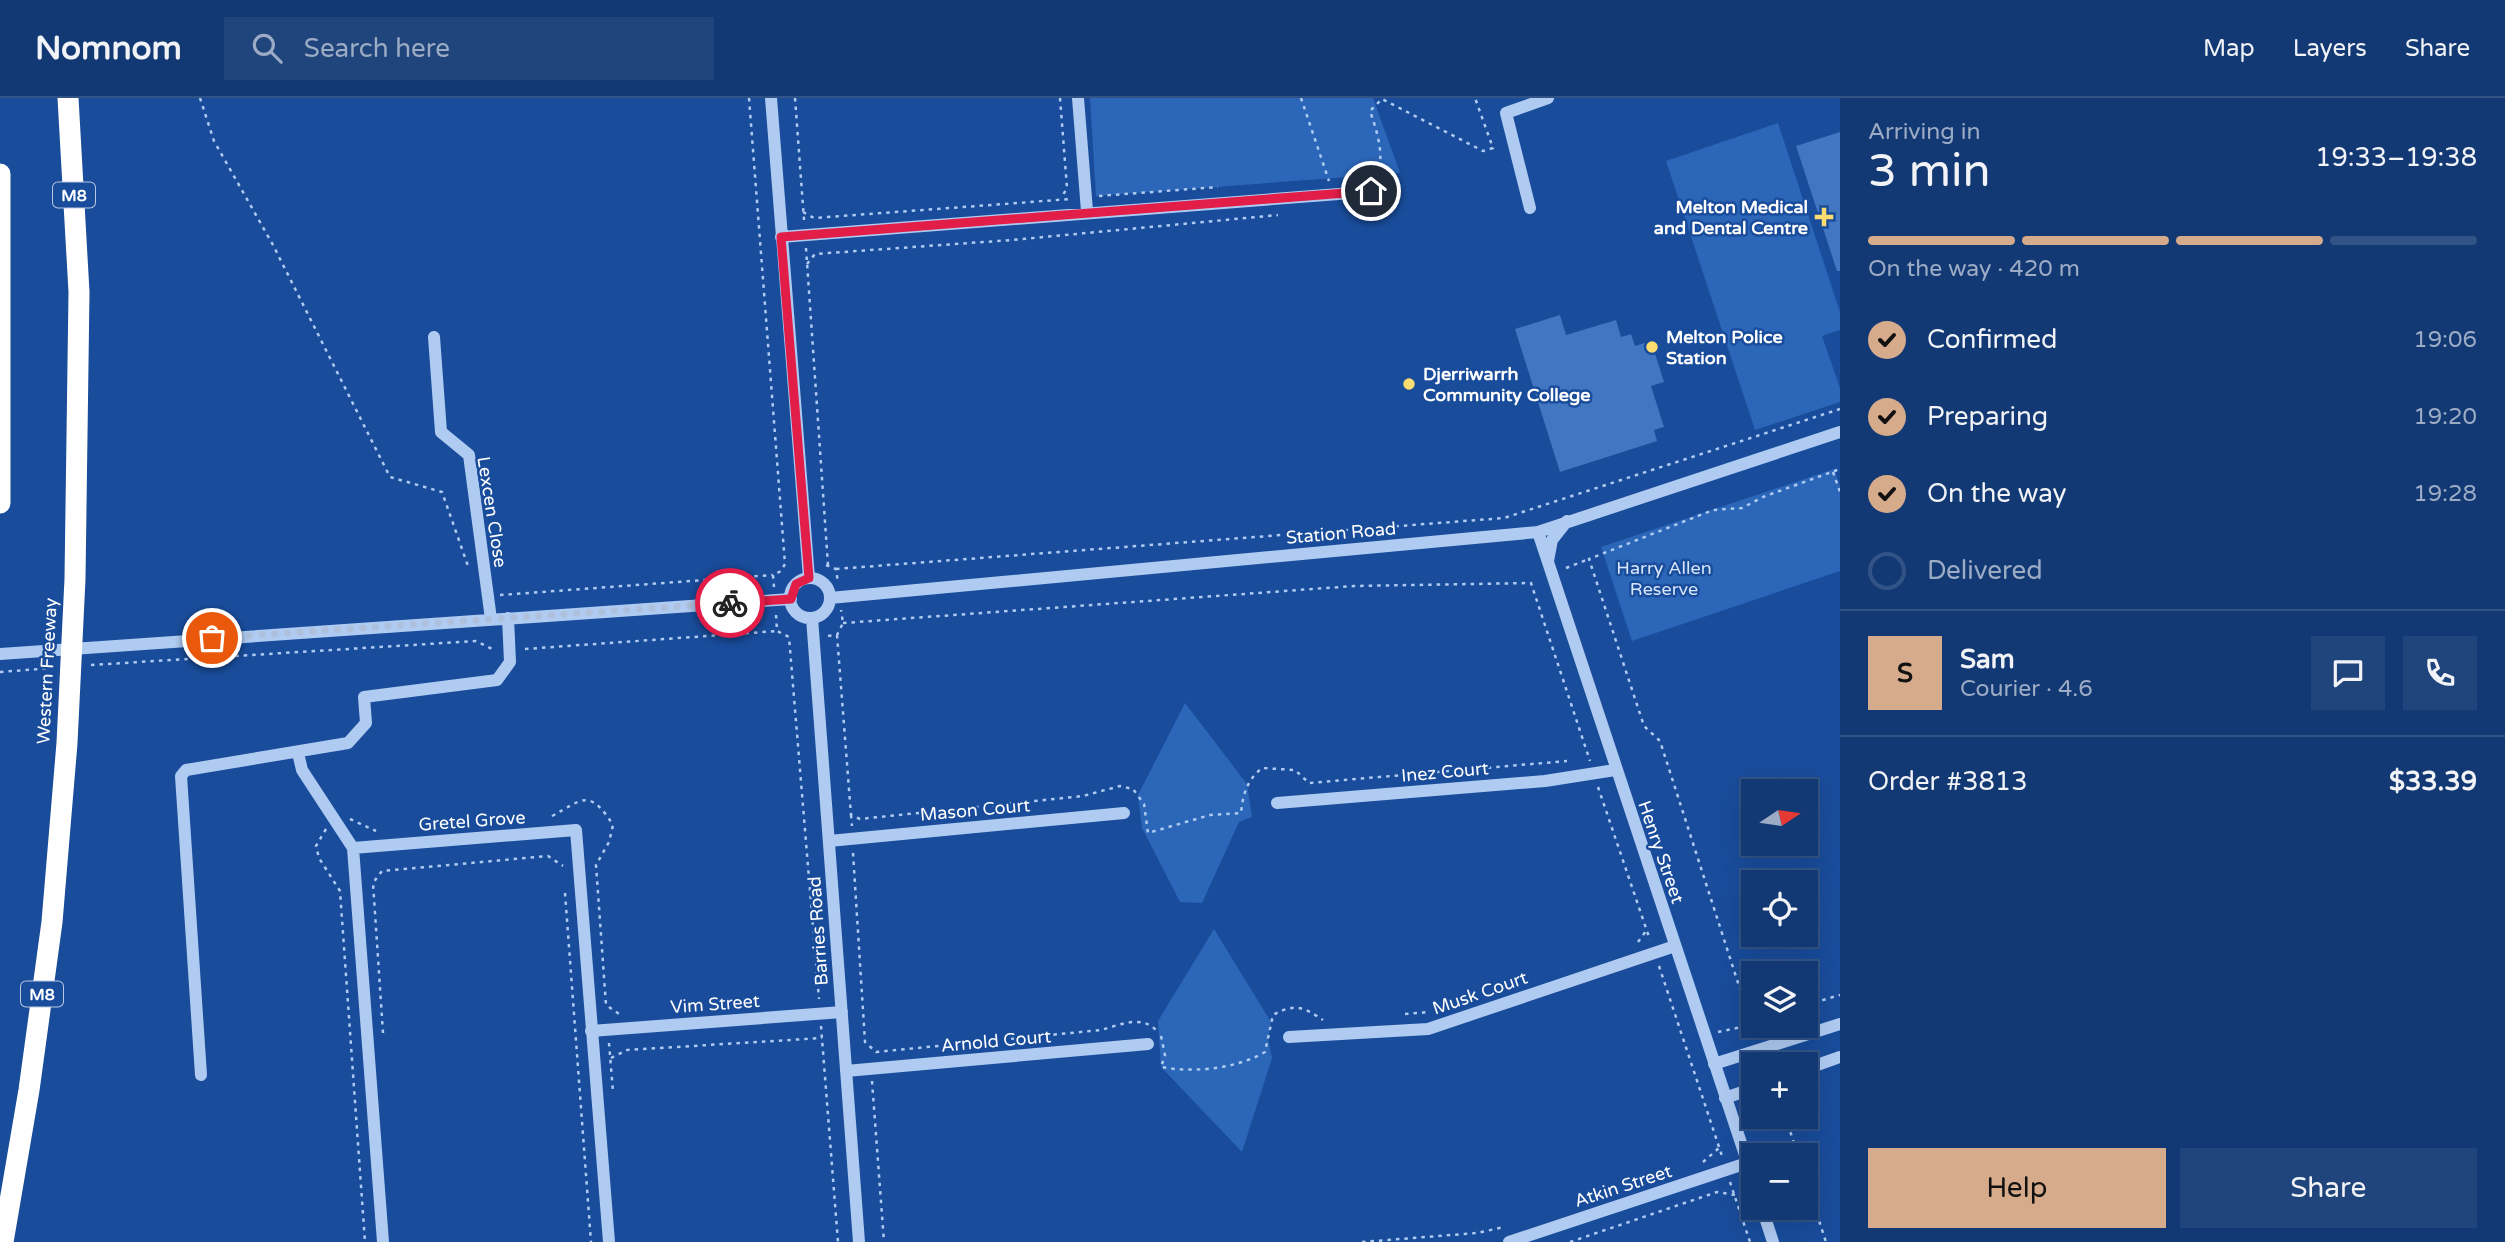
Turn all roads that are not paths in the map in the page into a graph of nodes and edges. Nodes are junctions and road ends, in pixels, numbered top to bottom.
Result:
1 (68, 98) edge
2 (771, 98) edge
3 (1078, 98) edge
4 (1548, 98) edge
5 (0, 174) edge
6 (1391, 190) dead end
7 (1086, 204) junction
8 (1530, 208) dead end
9 (781, 237) junction
10 (434, 337) dead end
11 (1840, 432) edge
12 (0, 503) edge
13 (1567, 521) junction
14 (1538, 532) junction
15 (1547, 563) junction
16 (809, 578) junction
17 (830, 598) junction
18 (791, 599) junction
19 (509, 618) junction
20 (812, 618) junction
21 (491, 619) junction
22 (0, 653) edge
23 (298, 753) junction
24 (1615, 770) junction
25 (1277, 803) dead end
26 (1124, 813) dead end
27 (830, 841) junction
28 (353, 848) junction
29 (1675, 946) junction
30 (842, 1012) junction
31 (1840, 1024) edge
32 (592, 1031) junction
33 (1289, 1037) dead end
34 (1148, 1044) dead end
35 (1840, 1057) edge
36 (1714, 1064) junction
37 (1818, 1065) edge
38 (846, 1072) junction
39 (201, 1075) dead end
40 (1741, 1092) edge
41 (1725, 1098) junction
42 (1741, 1145) edge
43 (1741, 1165) edge
44 (1766, 1220) edge
45 (3, 1242) edge
46 (383, 1242) edge
47 (609, 1242) edge
48 (859, 1242) edge
49 (1509, 1242) edge
50 (1773, 1242) edge

1 - 45 highway, Western Freeway / M8
2 - 9 street
3 - 7 street
4 - 8 street
5 - 12 highway
6 - 7 street
7 - 9 street
9 - 16 street
10 - 21 street, Lexcen Close
11 - 13 street, Station Road
13 - 14 street, Station Road
13 - 15 street
14 - 15 street, Henry Street
14 - 17 street, Station Road
15 - 24 street, Henry Street
16 - 17 street
16 - 18 street
17 - 20 street
18 - 19 street
18 - 20 street
19 - 21 street
19 - 23 street
20 - 27 street, Barries Road
21 - 22 street
23 - 28 street
23 - 39 street
24 - 25 street, Inez Court
24 - 29 street, Henry Street
26 - 27 street, Mason Court
27 - 30 street, Barries Road
28 - 32 street, Gretel Grove
28 - 46 street
29 - 33 street, Musk Court
29 - 36 street, Henry Street
30 - 32 street, Vim Street
30 - 38 street, Barries Road
31 - 36 street
32 - 47 street, Gretel Grove
34 - 38 street, Arnold Court
35 - 37 street
36 - 41 street, Henry Street
38 - 48 street, Barries Road
40 - 41 street
41 - 42 street, Henry Street
43 - 49 street, Atkin Street
44 - 50 street

